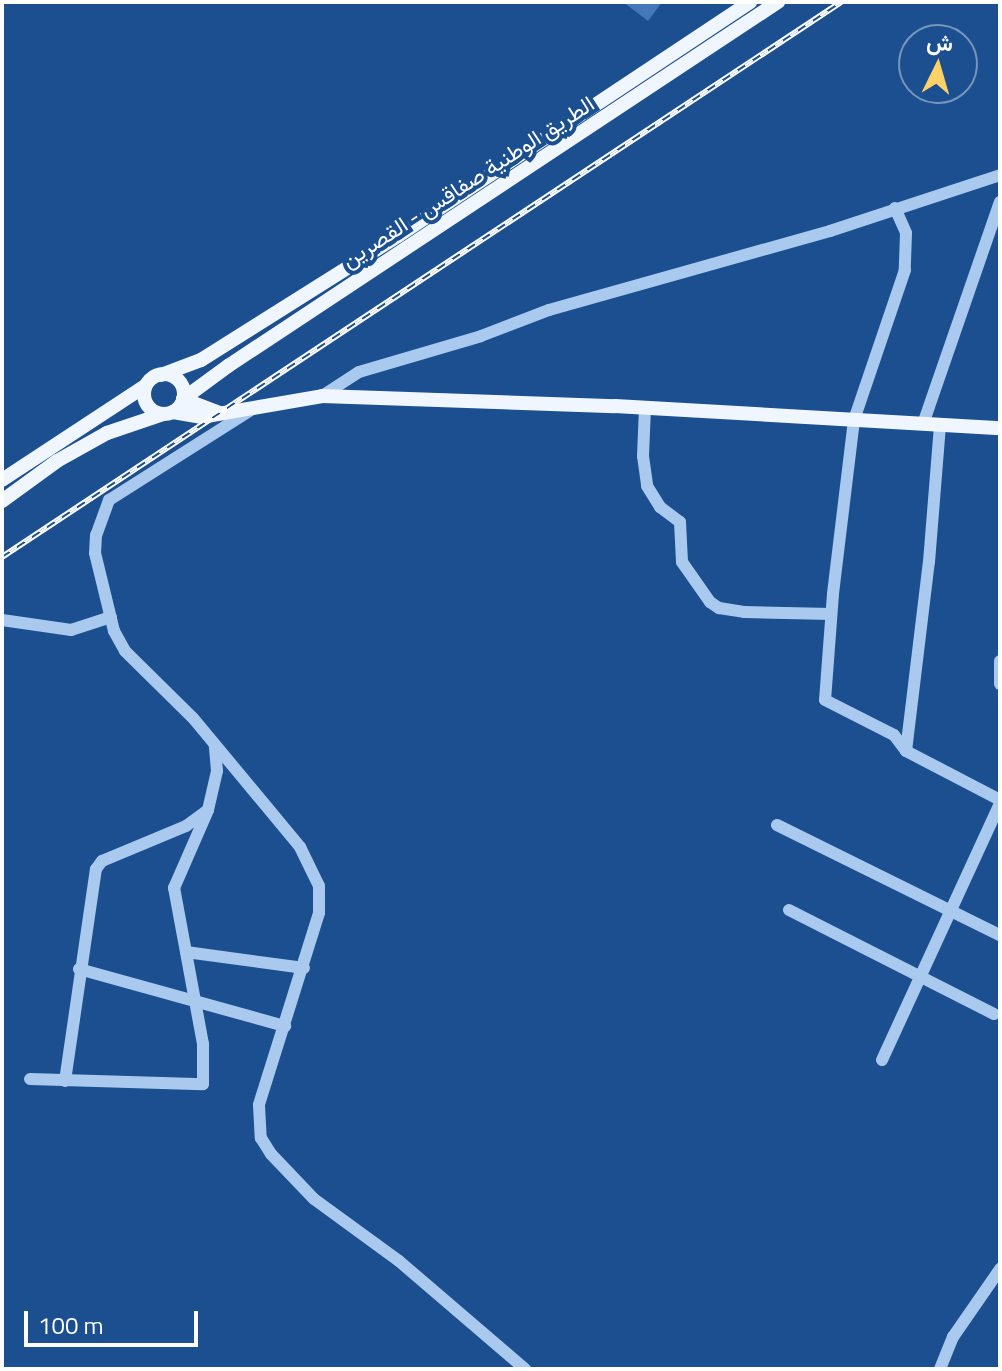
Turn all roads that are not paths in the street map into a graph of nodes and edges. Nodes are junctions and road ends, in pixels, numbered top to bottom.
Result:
1 (750, 2) edge
2 (778, 2) edge
3 (694, 50) junction
4 (1000, 175) edge
5 (1000, 202) edge
6 (895, 208) junction
7 (323, 283) junction
8 (334, 296) junction
9 (161, 375) junction
10 (145, 386) junction
11 (322, 396) junction
12 (183, 399) junction
13 (645, 408) junction
14 (253, 409) junction
15 (168, 413) junction
16 (221, 413) junction
17 (854, 420) junction
18 (923, 424) junction
19 (940, 425) junction
20 (1000, 428) edge
21 (2, 480) edge
22 (2, 501) edge
23 (831, 614) junction
24 (111, 617) junction
25 (2, 620) edge
26 (1000, 661) edge
27 (1000, 684) edge
28 (214, 744) junction
29 (906, 751) junction
30 (1000, 802) edge
31 (208, 810) junction
32 (777, 825) dead end
33 (789, 910) dead end
34 (952, 911) junction
35 (1000, 935) edge
36 (186, 952) junction
37 (304, 968) junction
38 (79, 969) junction
39 (921, 977) junction
40 (196, 1001) junction
41 (994, 1014) dead end
42 (285, 1026) junction
43 (882, 1060) dead end
44 (30, 1079) dead end
45 (65, 1081) junction
46 (1000, 1269) edge
47 (525, 1369) edge
48 (940, 1369) edge

1 - 3 main road, الطريق الوطنية صفاقس - القصرين
2 - 3 main road, الطريق الوطنية صفاقس - القصرين
3 - 7 main road, الطريق الوطنية صفاقس - القصرين
3 - 8 main road, الطريق الوطنية صفاقس - القصرين
4 - 6 street
5 - 18 street
6 - 11 street
6 - 17 street
7 - 8 main road
7 - 9 main road, الطريق الوطنية صفاقس - القصرين
8 - 12 main road, الطريق الوطنية صفاقس - القصرين
9 - 10 main road
9 - 12 main road
10 - 15 main road
10 - 21 main road
11 - 13 main road
11 - 14 main road
12 - 15 main road
12 - 16 main road
13 - 17 main road
13 - 23 street
14 - 16 main road
14 - 24 street
15 - 16 main road
15 - 22 main road
17 - 18 main road
17 - 23 street
18 - 19 main road
19 - 20 main road
19 - 29 street
23 - 29 street
24 - 25 street
24 - 28 street
26 - 27 street
28 - 31 street
28 - 37 street
29 - 30 street
30 - 34 street
31 - 36 street
31 - 38 street
32 - 34 street
33 - 39 street
34 - 35 street
34 - 39 street
36 - 37 street
36 - 40 street
37 - 42 street
38 - 40 street
38 - 45 street
39 - 41 street
39 - 43 street
40 - 42 street
40 - 45 street
42 - 47 street
44 - 45 street
46 - 48 street

